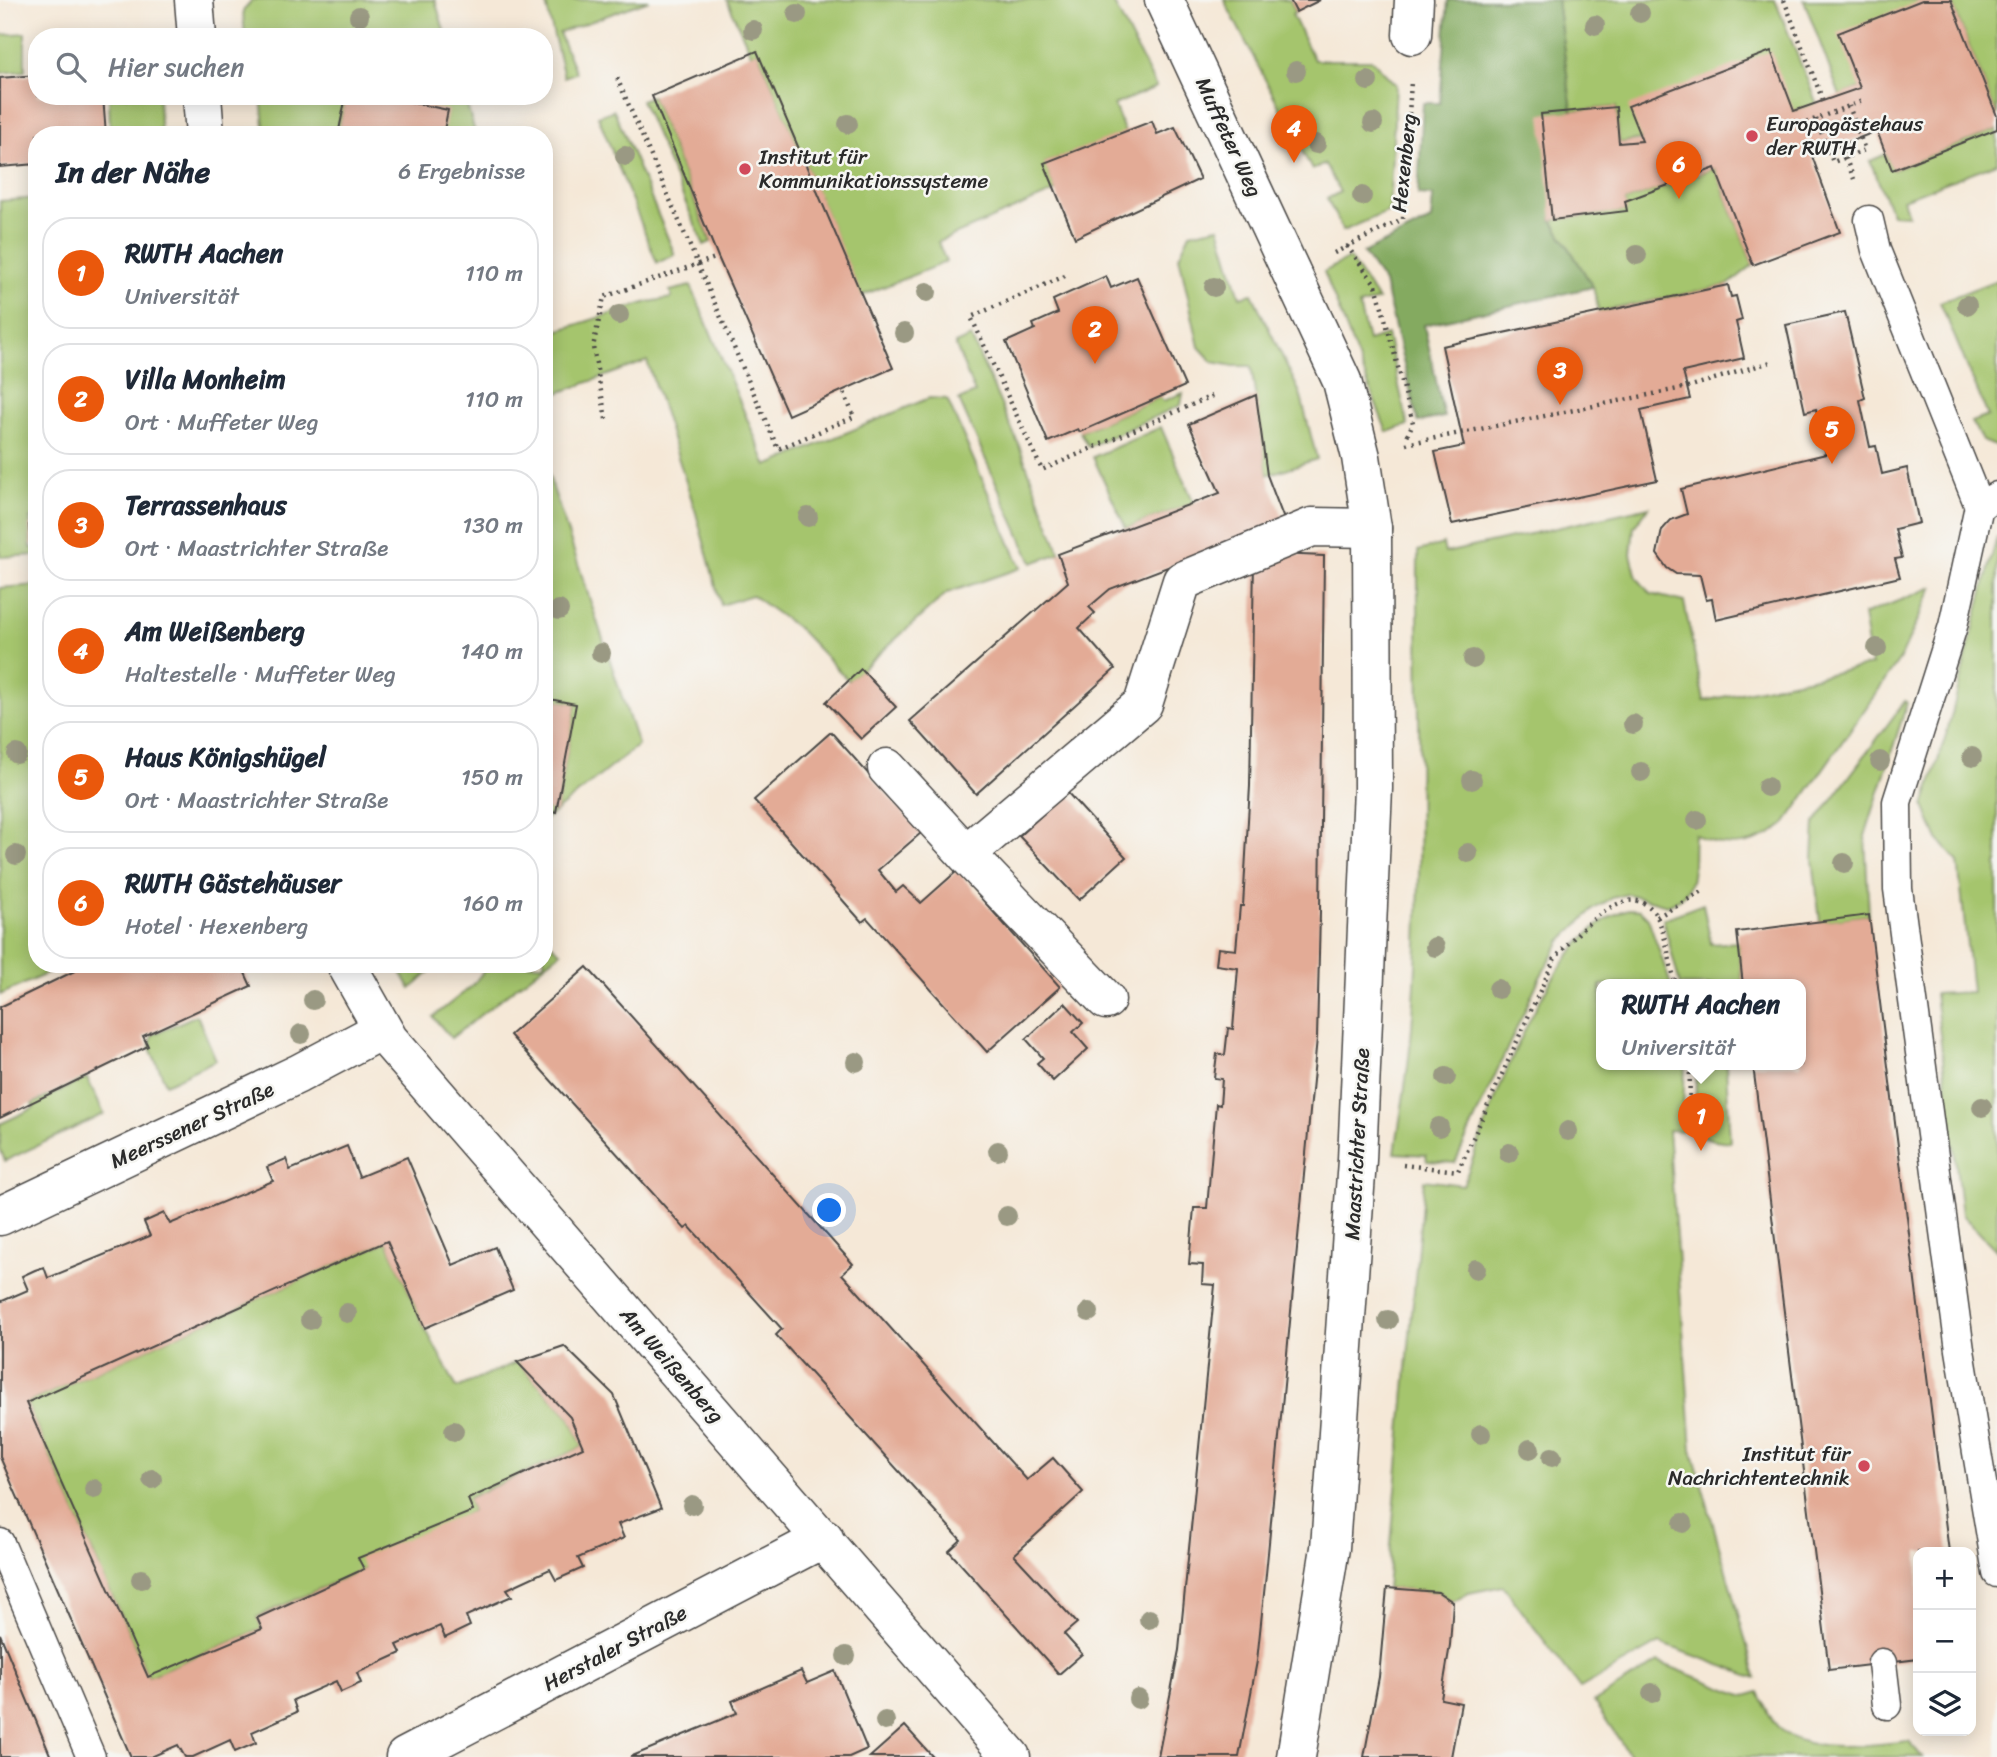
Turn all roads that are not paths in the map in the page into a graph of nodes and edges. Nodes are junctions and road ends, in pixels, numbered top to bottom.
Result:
1 (194, 0) edge
2 (1164, 0) edge
3 (196, 28) edge
4 (203, 105) edge
5 (204, 126) edge
6 (1869, 220) dead end
7 (1293, 274) joint
8 (1988, 501) edge
9 (1372, 528) junction
10 (887, 768) dead end
11 (966, 854) junction
12 (351, 973) edge
13 (1106, 1000) dead end
14 (381, 1030) junction
15 (0, 1216) edge
16 (824, 1538) junction
17 (0, 1543) edge
18 (1997, 1573) edge
19 (1882, 1663) dead end
20 (1887, 1705) dead end
21 (91, 1757) edge
22 (405, 1757) edge
23 (1011, 1757) edge
24 (1296, 1757) edge

1 - 3 street
2 - 7 street, Muffeter Weg
4 - 5 street
6 - 8 lane
7 - 9 street, Maastrichter Straße
8 - 18 lane
9 - 11 street
9 - 24 street, Maastrichter Straße
10 - 11 street
11 - 13 street
12 - 14 street, Am Weißenberg
14 - 15 street, Meerssener Straße
14 - 16 street, Am Weißenberg
16 - 22 street, Herstaler Straße
16 - 23 street, Am Weißenberg
17 - 21 lane
19 - 20 lane

